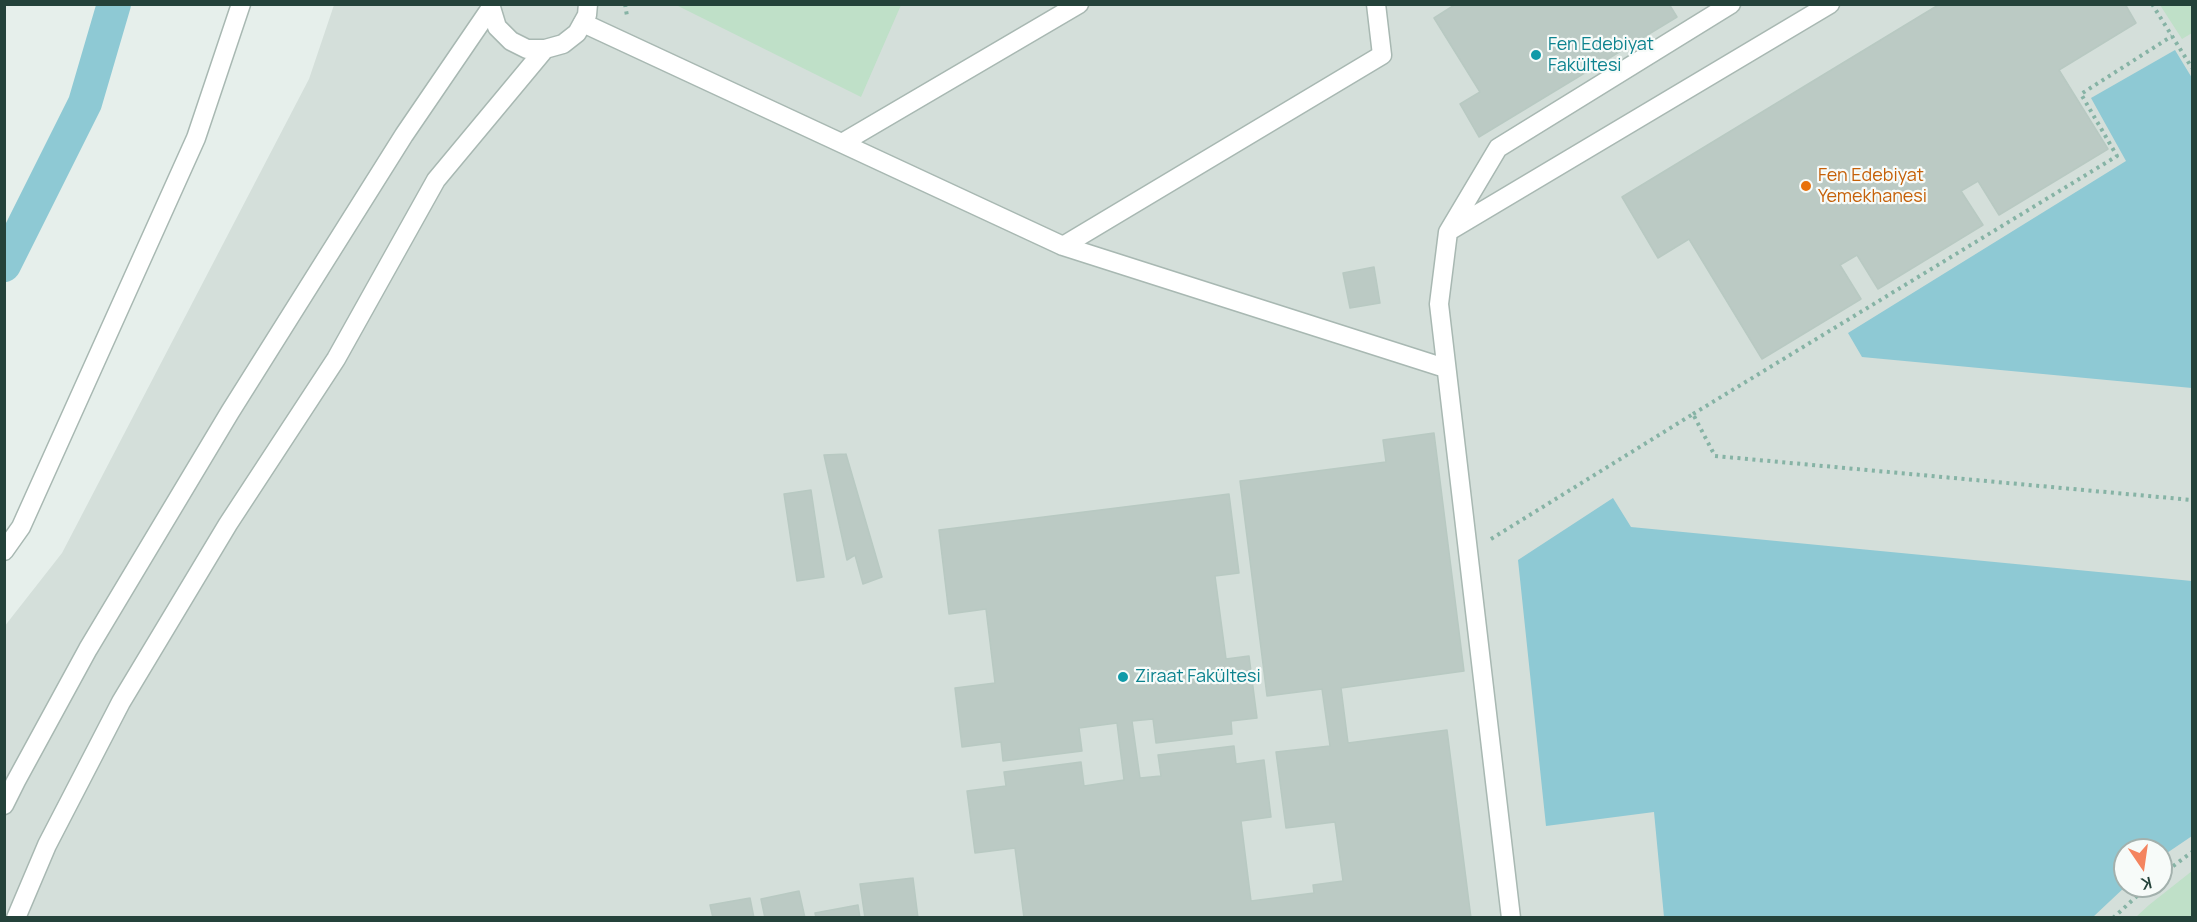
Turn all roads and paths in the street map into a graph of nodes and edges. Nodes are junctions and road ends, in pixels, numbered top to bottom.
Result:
1 (241, 4) edge
2 (588, 4) edge
3 (1079, 4) edge
4 (1376, 4) edge
5 (1731, 4) edge
6 (1830, 4) edge
7 (2152, 4) edge
8 (490, 7) edge
9 (583, 22) junction
10 (2172, 36) junction
11 (545, 50) junction
12 (2193, 68) edge
13 (842, 143) junction
14 (1448, 232) junction
15 (1063, 246) junction
16 (1445, 368) junction
17 (1693, 414) junction
18 (2193, 500) edge
19 (4, 551) edge
20 (1468, 553) junction
21 (4, 805) edge
22 (2193, 852) edge
23 (2173, 866) edge
24 (2135, 898) edge
25 (16, 918) edge
26 (1511, 918) edge
27 (2113, 918) edge

1 - 19 street
2 - 9 street
3 - 13 street
4 - 15 street
5 - 14 street
6 - 14 street
7 - 10 path
8 - 11 street
8 - 21 street
9 - 11 street
9 - 13 street
10 - 12 path
10 - 17 path
11 - 25 street
13 - 15 street
14 - 16 street
15 - 16 street
16 - 20 street
17 - 18 path
17 - 20 path
20 - 26 street
22 - 23 path
24 - 27 path

